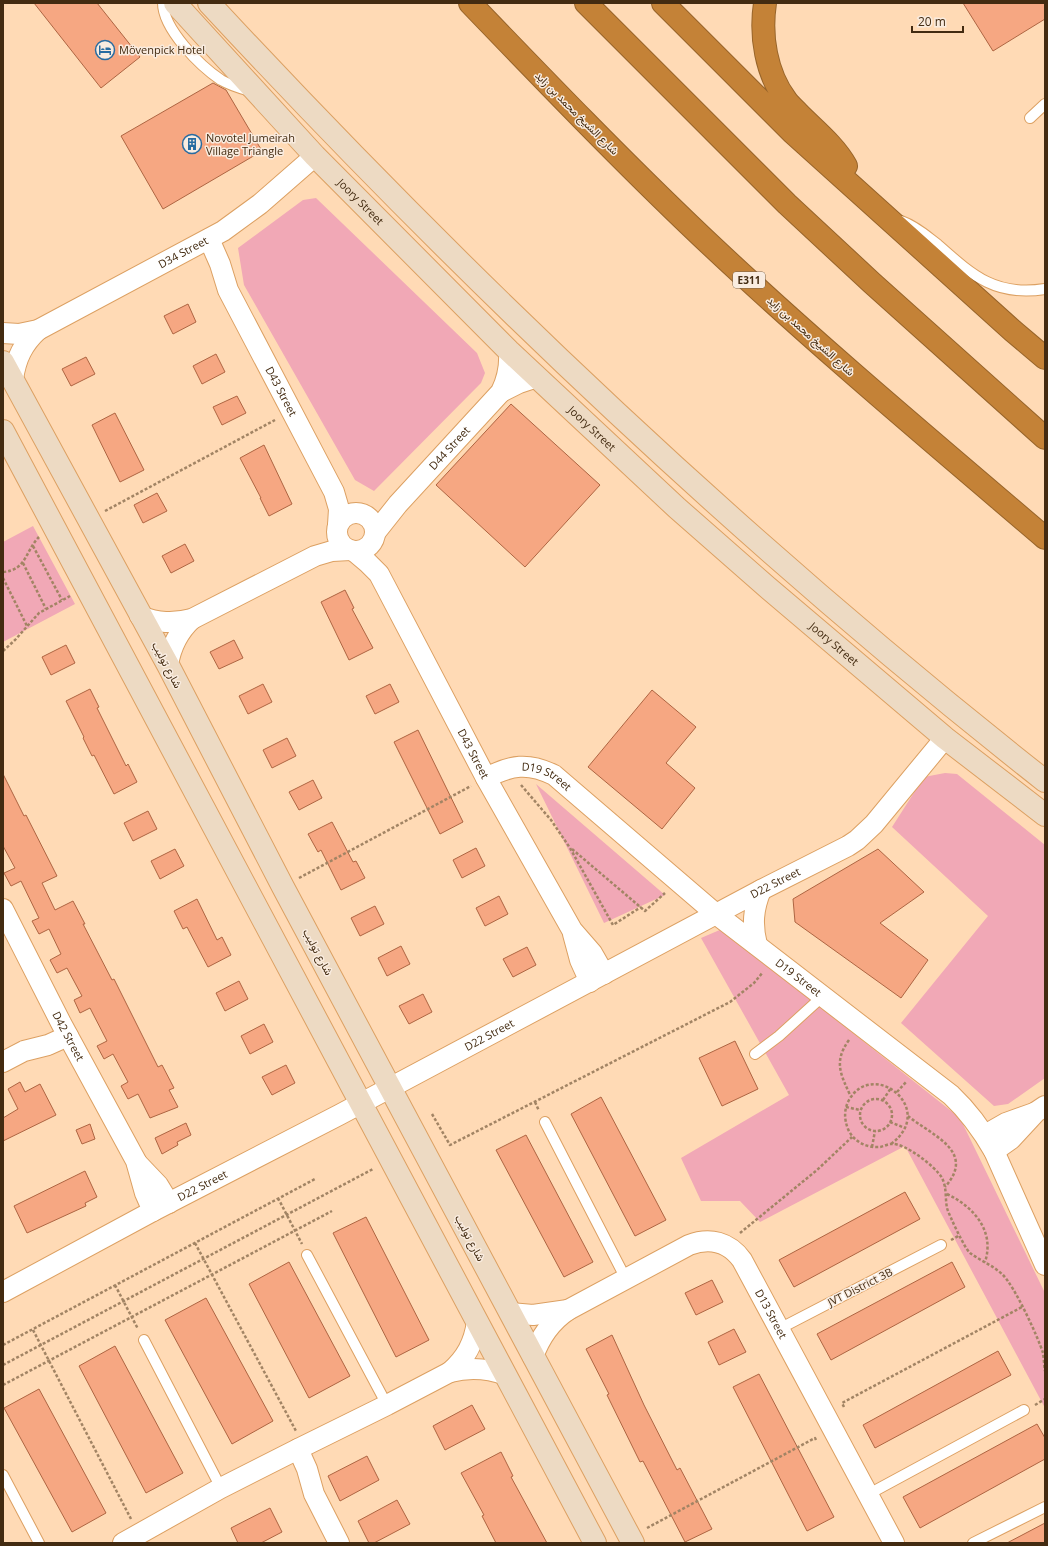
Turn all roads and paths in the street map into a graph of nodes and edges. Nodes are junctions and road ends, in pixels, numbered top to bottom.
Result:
1 (163, 3) edge
2 (175, 3) edge
3 (209, 3) edge
4 (470, 3) edge
5 (586, 3) edge
6 (663, 3) edge
7 (765, 3) edge
8 (257, 92) junction
9 (1045, 104) edge
10 (1030, 118) dead end
11 (315, 156) junction
12 (855, 188) junction
13 (396, 199) junction
14 (889, 219) junction
15 (203, 243) junction
16 (1045, 289) edge
17 (38, 330) junction
18 (3, 333) edge
19 (509, 351) junction
20 (1045, 358) edge
21 (8, 370) edge
22 (537, 377) junction
23 (501, 392) junction
24 (292, 412) junction
25 (3, 432) edge
26 (1045, 438) edge
27 (334, 492) junction
28 (398, 504) junction
29 (362, 514) junction
30 (89, 519) junction
31 (55, 527) junction
32 (338, 528) junction
33 (374, 536) junction
34 (1045, 538) edge
35 (32, 545) junction
36 (352, 551) junction
37 (315, 556) junction
38 (23, 563) junction
39 (3, 572) edge
40 (379, 574) junction
41 (3, 578) edge
42 (86, 587) junction
43 (62, 600) junction
44 (46, 609) junction
45 (140, 616) junction
46 (192, 619) junction
47 (27, 626) junction
48 (3, 651) edge
49 (168, 665) junction
50 (945, 738) junction
51 (508, 768) junction
52 (1038, 775) edge
53 (486, 778) junction
54 (1045, 815) edge
55 (570, 848) junction
56 (672, 876) junction
57 (283, 887) junction
58 (761, 890) junction
59 (641, 908) junction
60 (3, 909) edge
61 (716, 914) junction
62 (757, 945) junction
63 (774, 959) junction
64 (597, 978) junction
65 (823, 996) junction
66 (860, 1025) junction
67 (64, 1029) junction
68 (755, 1054) dead end
69 (3, 1062) edge
70 (391, 1088) junction
71 (891, 1088) junction
72 (851, 1096) junction
73 (883, 1100) junction
74 (361, 1104) junction
75 (846, 1107) junction
76 (1041, 1109) edge
77 (860, 1110) junction
78 (432, 1114) dead end
79 (907, 1115) junction
80 (545, 1122) dead end
81 (890, 1122) junction
82 (905, 1128) junction
83 (875, 1131) junction
84 (852, 1137) junction
85 (989, 1143) junction
86 (891, 1144) junction
87 (872, 1147) junction
88 (370, 1162) dead end
89 (315, 1179) dead end
90 (945, 1187) junction
91 (947, 1194) junction
92 (278, 1198) junction
93 (161, 1207) junction
94 (332, 1211) dead end
95 (286, 1215) junction
96 (295, 1231) junction
97 (195, 1243) junction
98 (726, 1245) junction
99 (941, 1245) dead end
100 (307, 1255) joint
101 (204, 1258) junction
102 (985, 1262) junction
103 (1045, 1265) edge
104 (212, 1274) junction
105 (626, 1279) junction
106 (115, 1285) junction
107 (3, 1292) edge
108 (124, 1301) junction
109 (568, 1310) junction
110 (510, 1313) junction
111 (132, 1317) junction
112 (477, 1322) junction
113 (779, 1329) junction
114 (32, 1330) junction
115 (144, 1340) joint
116 (3, 1345) edge
117 (40, 1345) junction
118 (1044, 1353) edge
119 (533, 1357) junction
120 (49, 1361) junction
121 (3, 1365) edge
122 (1045, 1371) edge
123 (450, 1372) junction
124 (506, 1375) junction
125 (3, 1385) edge
126 (387, 1406) junction
127 (1024, 1410) dead end
128 (295, 1450) junction
129 (3, 1475) edge
130 (221, 1488) junction
131 (867, 1495) junction
132 (1045, 1507) edge
133 (130, 1539) edge
134 (39, 1543) edge
135 (339, 1543) edge
136 (595, 1543) edge
137 (633, 1543) edge
138 (894, 1543) edge
139 (973, 1543) edge

1 - 8 lane
2 - 8 street, Joory Street
3 - 13 street
4 - 34 highway, شارع الشيخ محمد بن زايد / E311
5 - 26 highway
6 - 12 highway
7 - 12 highway
8 - 11 street, Joory Street
9 - 10 lane
11 - 13 street
11 - 15 street, D34 Street
11 - 19 street, Joory Street
12 - 14 highway
13 - 52 street
14 - 16 lane
14 - 20 highway
15 - 17 street, D34 Street
15 - 24 street, D43 Street
17 - 18 street, D34 Street
17 - 21 street, D34 Street
19 - 22 street, Joory Street
19 - 23 street, D44 Street
21 - 30 street, شارع توليب
22 - 23 street, D44 Street
22 - 50 street, Joory Street
23 - 28 street, D44 Street
24 - 27 street, D43 Street
24 - 30 path
25 - 31 street
27 - 29 street, D43 Street
27 - 32 street, D43 Street
28 - 29 street, D44 Street
28 - 33 street, D44 Street
29 - 32 street
29 - 33 street
30 - 45 street, شارع توليب
31 - 35 path
31 - 42 street
32 - 36 street
32 - 37 street
33 - 36 street
33 - 40 street, D43 Street
35 - 38 path
35 - 43 path
36 - 37 street
36 - 40 street, D43 Street
37 - 46 street
38 - 39 path
38 - 44 path
40 - 53 street, D43 Street
41 - 47 path
42 - 43 path
42 - 74 street
43 - 44 path
44 - 47 path
45 - 46 street
45 - 49 street, شارع توليب
46 - 49 street
47 - 48 path
49 - 57 street, شارع توليب
50 - 52 street
50 - 54 street, Joory Street
50 - 58 street, D22 Street
51 - 53 street, D19 Street
51 - 55 path
51 - 56 street, D19 Street
53 - 57 path
53 - 64 street, D43 Street
55 - 59 path
55 - 59 path
56 - 59 path
56 - 61 street, D19 Street
57 - 70 street, شارع توليب
58 - 61 street, D22 Street
58 - 62 street
60 - 67 street, D42 Street
61 - 62 street, D19 Street
61 - 64 street, D22 Street
62 - 63 street, D19 Street
63 - 65 street, D19 Street
63 - 78 path
64 - 70 street, D22 Street
65 - 66 street, D19 Street
65 - 68 lane
66 - 72 path
66 - 85 street, D19 Street
67 - 69 street
67 - 93 street, D42 Street
70 - 74 street, D22 Street
70 - 110 street, شارع توليب
71 - 72 path
71 - 73 path
71 - 79 path
72 - 75 path
73 - 77 path
73 - 81 path
74 - 93 street, D22 Street
74 - 112 street
75 - 77 path
75 - 84 path
76 - 85 street
77 - 83 path
79 - 82 path
79 - 90 path
80 - 105 lane
81 - 82 path
81 - 83 path
82 - 86 path
83 - 87 path
84 - 87 path
84 - 98 path
85 - 103 street, D19 Street
86 - 87 path
86 - 90 path
88 - 95 path
89 - 92 path
90 - 91 path
91 - 102 path
91 - 102 path
92 - 95 path
92 - 97 path
93 - 107 street, D22 Street
94 - 96 path
95 - 96 path
95 - 101 path
96 - 100 path
96 - 104 path
97 - 101 path
97 - 106 path
98 - 105 street
98 - 113 street, D13 Street
99 - 113 lane, JVT District 3B
100 - 126 lane
101 - 104 path
101 - 108 path
102 - 118 path
104 - 111 path
104 - 128 path
105 - 109 street
106 - 108 path
106 - 114 path
108 - 111 path
108 - 117 path
109 - 110 street
109 - 119 street
110 - 119 street, شارع توليب
111 - 115 path
111 - 120 path
112 - 123 street
112 - 124 street
113 - 131 street, D13 Street
114 - 116 path
114 - 117 path
115 - 130 lane
117 - 120 path
117 - 121 path
118 - 122 path
119 - 137 street, شارع توليب
120 - 125 path
120 - 133 path
123 - 124 street
123 - 126 street
124 - 136 street
126 - 128 street
127 - 131 lane
128 - 130 street
128 - 135 street
129 - 134 lane
130 - 133 street
131 - 138 street, D13 Street
132 - 139 lane

